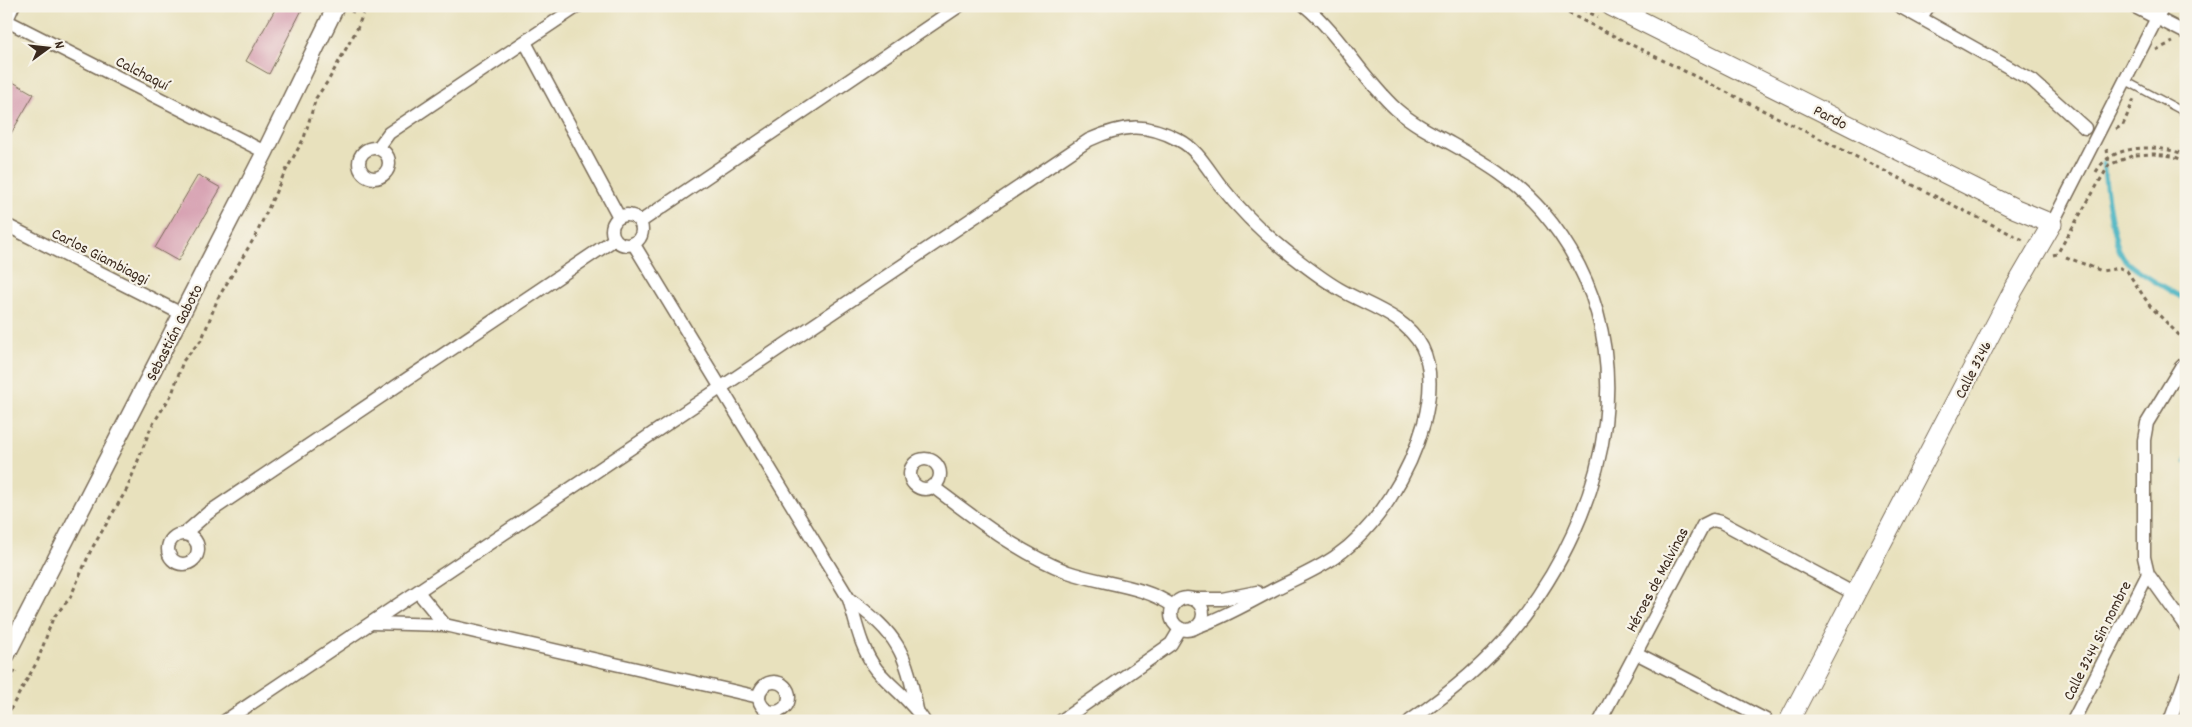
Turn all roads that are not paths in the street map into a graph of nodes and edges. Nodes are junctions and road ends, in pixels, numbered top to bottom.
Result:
1 (13, 6) edge
2 (336, 6) edge
3 (578, 6) edge
4 (959, 6) edge
5 (1305, 6) edge
6 (1610, 6) edge
7 (1899, 6) edge
8 (1932, 6) edge
9 (2133, 6) edge
10 (2160, 12) edge
11 (1923, 20) junction
12 (6, 21) edge
13 (2186, 33) edge
14 (525, 42) junction
15 (2126, 81) junction
16 (2186, 113) edge
17 (2085, 128) dead end
18 (378, 148) dead end
19 (265, 152) junction
20 (619, 217) junction
21 (640, 222) junction
22 (6, 224) edge
23 (2052, 224) junction
24 (615, 239) junction
25 (633, 243) junction
26 (182, 314) junction
27 (2186, 362) edge
28 (720, 387) junction
29 (932, 486) dead end
30 (184, 534) dead end
31 (2148, 574) junction
32 (1281, 585) junction
33 (418, 592) junction
34 (1855, 594) junction
35 (849, 599) junction
36 (1190, 599) junction
37 (1173, 606) junction
38 (372, 623) junction
39 (445, 626) junction
40 (1196, 627) junction
41 (2186, 628) edge
42 (1180, 629) junction
43 (1636, 653) junction
44 (6, 656) edge
45 (2186, 677) edge
46 (759, 696) dead end
47 (921, 715) edge
48 (1766, 720) edge
49 (225, 721) edge
50 (1061, 721) edge
51 (1410, 721) edge
52 (1600, 721) edge
53 (1790, 721) edge
54 (2073, 721) edge
55 (2170, 721) edge

1 - 12 street
2 - 19 street, Sebastián Gaboto
3 - 14 street
4 - 21 street
5 - 51 street
6 - 23 main road, Pardo
7 - 11 street
8 - 11 lane
9 - 10 street
10 - 13 street
10 - 15 street, Calle 3246
11 - 17 street
12 - 19 street, Calchaquí
14 - 18 street
14 - 20 street
15 - 16 lane
15 - 23 street, Calle 3246
19 - 26 street, Sebastián Gaboto
20 - 21 street
20 - 24 street
21 - 25 street
22 - 26 street, Carlos Giambiaggi
23 - 34 main road, Calle 3246
24 - 25 street
24 - 30 street
25 - 28 street
26 - 44 street, Sebastián Gaboto
27 - 31 street
28 - 32 street
28 - 33 street
28 - 35 street
29 - 37 street
31 - 41 street
31 - 54 street, Calle 3244 Sin nombre
32 - 36 street
32 - 40 street
33 - 38 street
33 - 39 street
34 - 43 street, Héroes de Malvinas
34 - 53 main road, Calle 3246
35 - 47 street
35 - 47 street
36 - 37 street
36 - 40 street
37 - 42 street
38 - 39 street
38 - 49 street
39 - 46 street
40 - 42 street
42 - 50 street
43 - 48 street
43 - 52 street, Héroes de Malvinas
45 - 55 street

